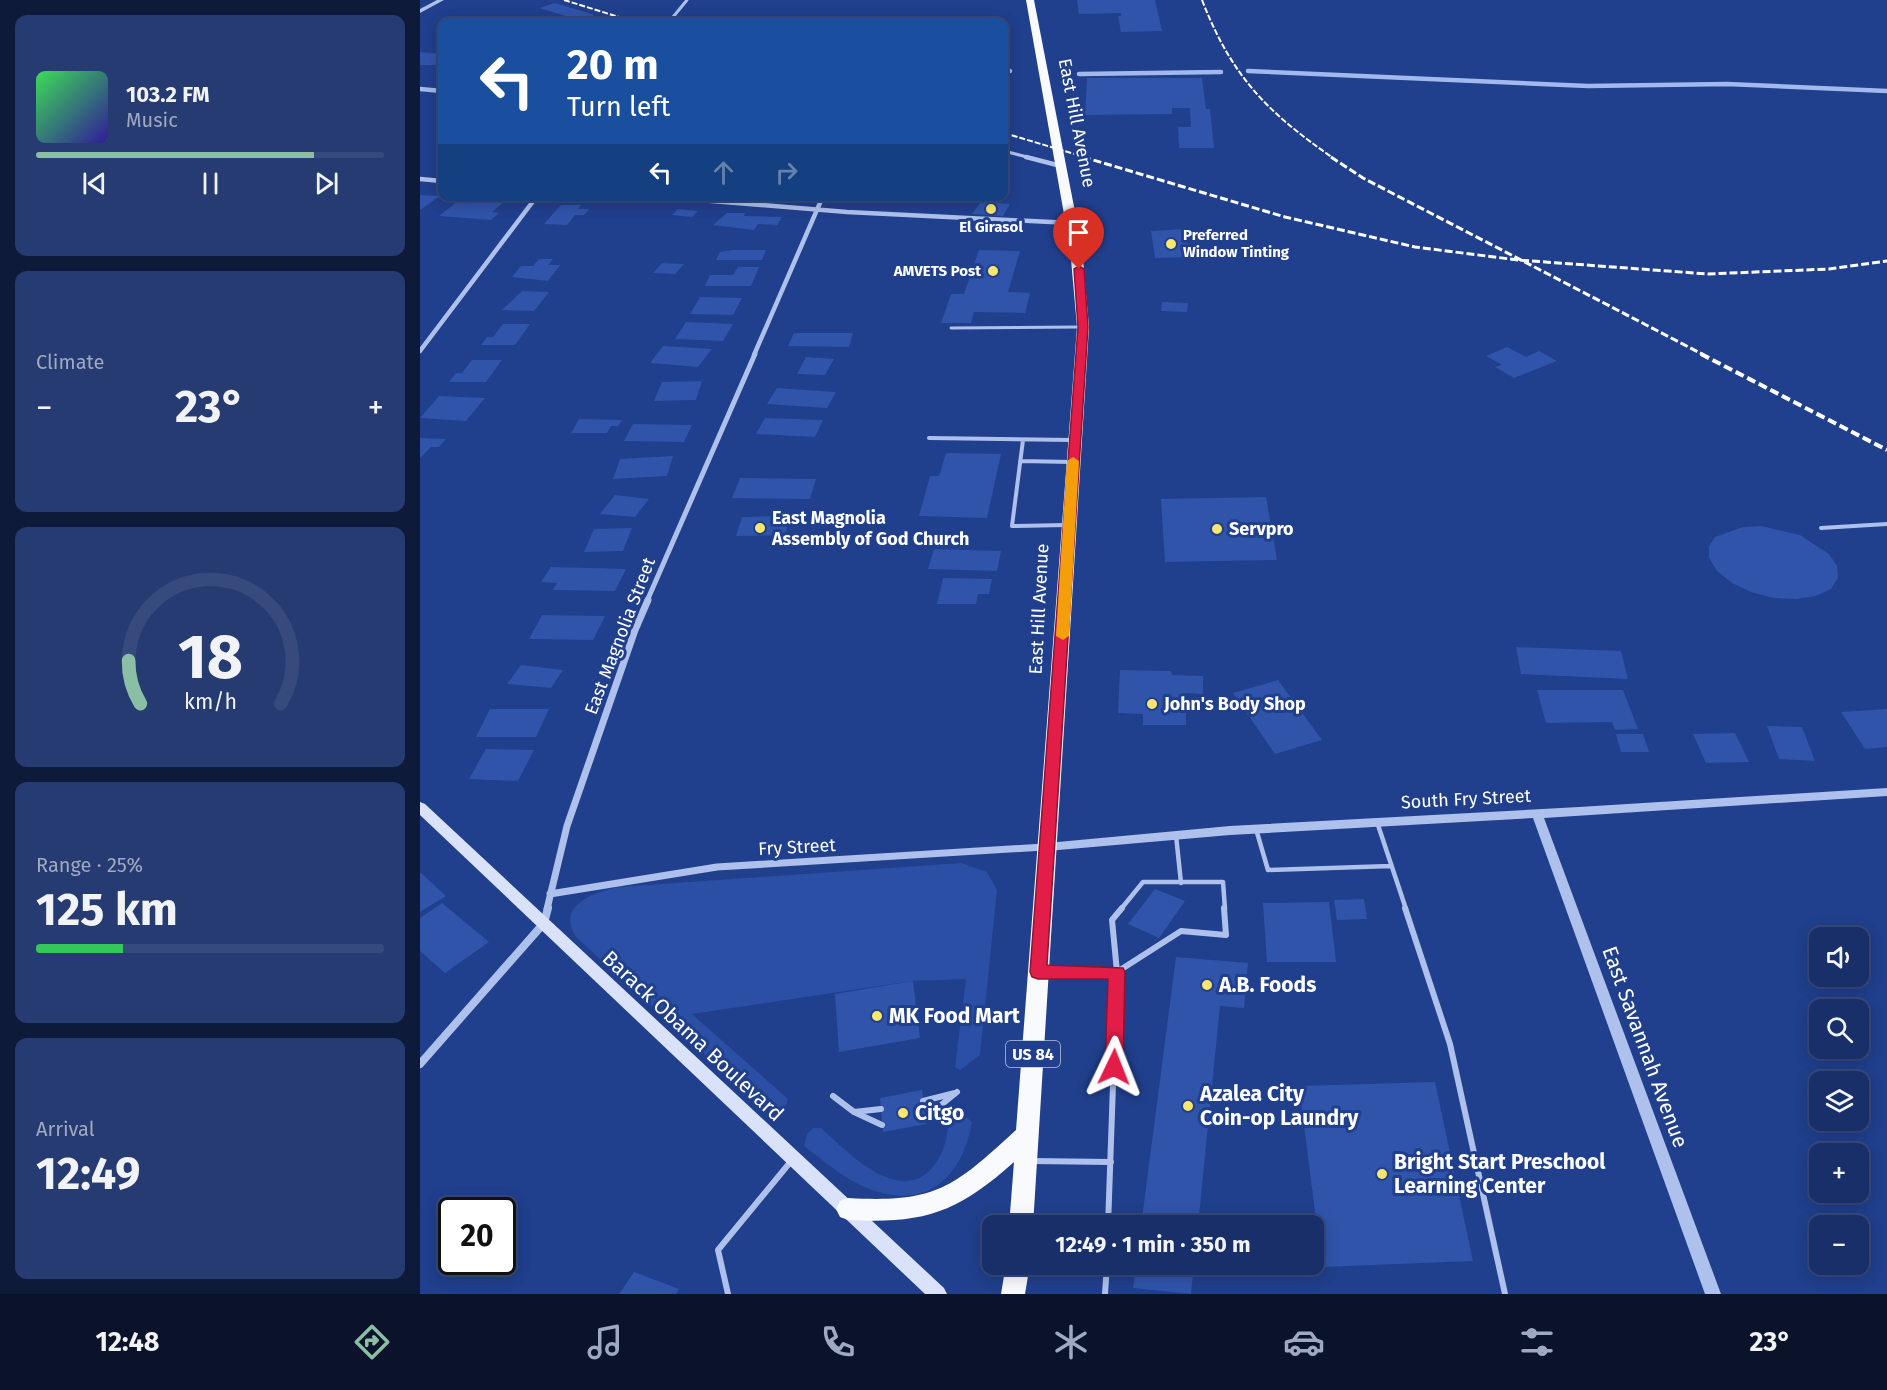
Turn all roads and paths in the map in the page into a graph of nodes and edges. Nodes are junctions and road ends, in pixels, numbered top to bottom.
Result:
1 (441, 0) edge
2 (687, 0) edge
3 (1030, 0) edge
4 (420, 10) edge
5 (672, 18) edge
6 (1008, 152) edge
7 (1062, 166) junction
8 (420, 179) edge
9 (438, 181) edge
10 (533, 201) edge
11 (715, 201) edge
12 (822, 201) edge
13 (818, 209) junction
14 (1072, 223) junction
15 (1083, 327) junction
16 (951, 328) dead end
17 (420, 351) edge
18 (929, 438) dead end
19 (1023, 440) junction
20 (1075, 440) junction
21 (1020, 461) junction
22 (1073, 462) junction
23 (1887, 524) edge
24 (1068, 525) junction
25 (1821, 528) dead end
26 (1887, 792) edge
27 (420, 807) edge
28 (1537, 814) junction
29 (1377, 822) junction
30 (1256, 828) junction
31 (1176, 833) junction
32 (1047, 847) junction
33 (1391, 866) junction
34 (1181, 883) junction
35 (550, 894) junction
36 (544, 923) junction
37 (1038, 972) junction
38 (1117, 972) junction
39 (420, 1064) edge
40 (832, 1096) dead end
41 (923, 1101) dead end
42 (881, 1109) dead end
43 (854, 1112) junction
44 (925, 1118) dead end
45 (882, 1125) dead end
46 (1027, 1135) junction
47 (794, 1158) junction
48 (1026, 1161) junction
49 (1111, 1162) junction
50 (848, 1209) junction
51 (1022, 1215) edge
52 (1109, 1215) edge
53 (1016, 1275) edge
54 (1106, 1275) edge
55 (728, 1294) edge
56 (938, 1294) edge
57 (1013, 1294) edge
58 (1105, 1294) edge
59 (1505, 1294) edge
60 (1713, 1294) edge

1 - 4 street
2 - 5 street
3 - 7 highway, East Hill Avenue / US 84
6 - 7 street
7 - 14 highway, East Hill Avenue / US 84
8 - 9 street
10 - 17 street
11 - 13 street
12 - 13 street, East Magnolia Street
13 - 14 street
13 - 35 street, East Magnolia Street
14 - 15 highway, East Hill Avenue / US 84
15 - 16 lane
15 - 20 highway, East Hill Avenue / US 84
18 - 19 lane
19 - 20 lane
19 - 21 lane
20 - 22 highway, East Hill Avenue / US 84
21 - 22 lane
21 - 24 lane
22 - 24 highway, East Hill Avenue / US 84
23 - 25 lane
24 - 32 highway, East Hill Avenue / US 84
26 - 28 street, South Fry Street
27 - 36 main road, Barack Obama Boulevard
28 - 29 street, South Fry Street
28 - 60 street, East Savannah Avenue
29 - 30 street, South Fry Street
29 - 33 lane
30 - 31 street, South Fry Street
30 - 33 lane
31 - 32 street, South Fry Street
31 - 34 lane
32 - 35 street, Fry Street
32 - 37 highway, East Hill Avenue / US 84
33 - 59 lane
34 - 38 lane
34 - 38 lane
35 - 36 street, East Magnolia Street
36 - 39 street, East Magnolia Street
36 - 47 main road, Barack Obama Boulevard
37 - 38 lane
37 - 46 highway, East Hill Avenue / US 84
38 - 49 lane
40 - 43 lane
41 - 44 lane
42 - 43 lane
43 - 45 lane
46 - 48 highway, East Hill Avenue / US 84
46 - 50 highway
47 - 50 main road, Barack Obama Boulevard
47 - 55 lane
48 - 49 lane
48 - 51 highway, East Hill Avenue / US 84
49 - 52 lane
50 - 56 main road, Barack Obama Boulevard
53 - 57 highway
54 - 58 lane

